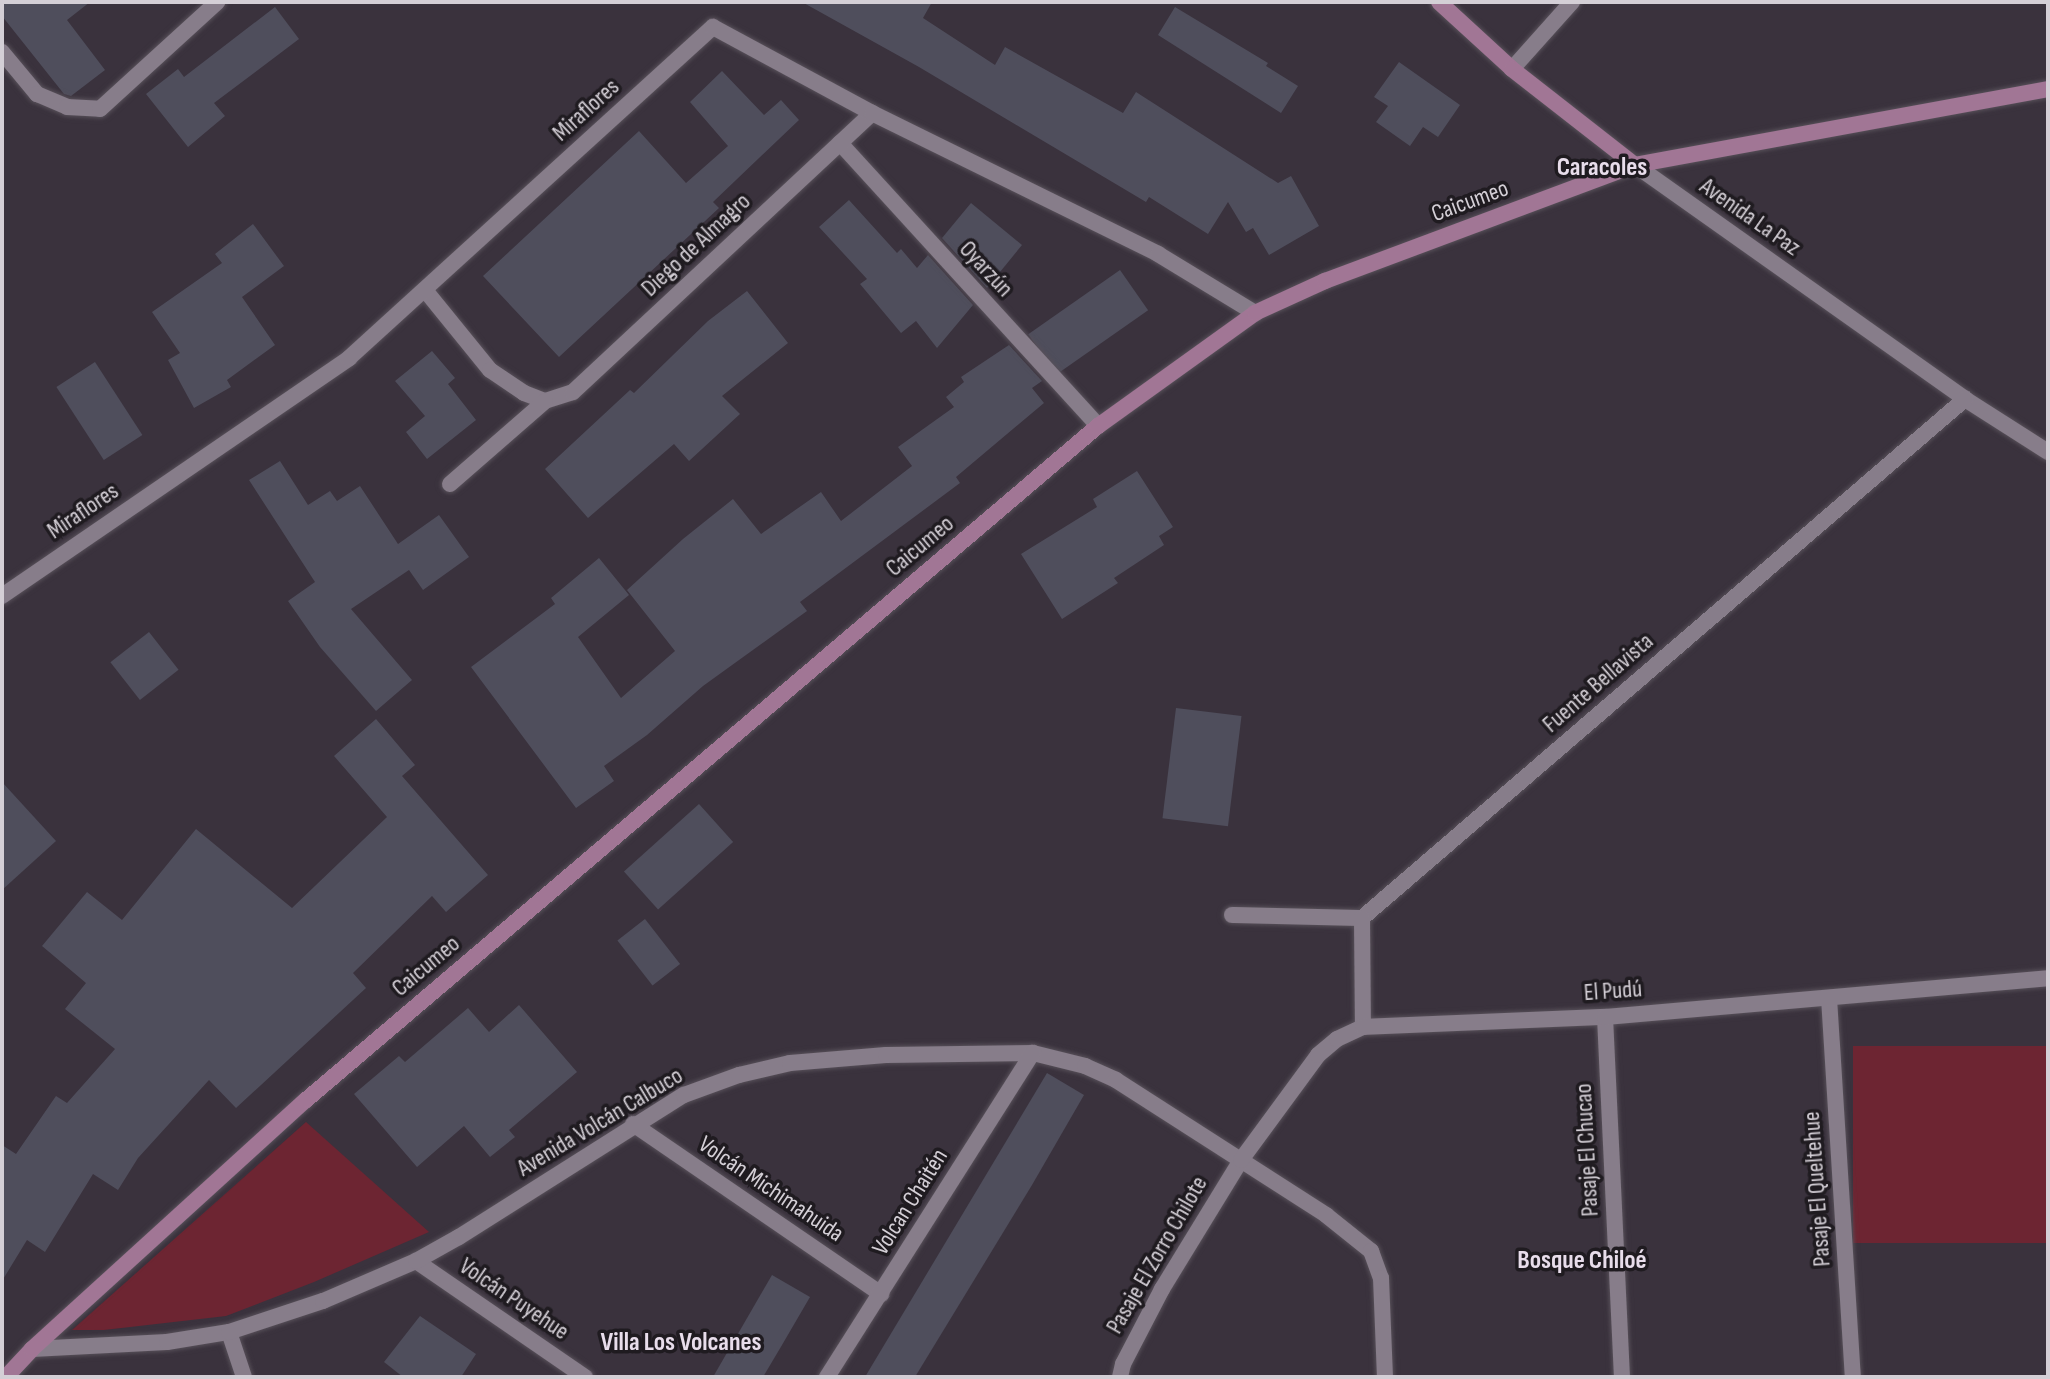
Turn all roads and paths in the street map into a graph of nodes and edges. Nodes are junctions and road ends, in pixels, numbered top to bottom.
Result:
1 (217, 2) edge
2 (1439, 2) edge
3 (1572, 2) edge
4 (2, 52) edge
5 (1512, 69) junction
6 (2048, 89) edge
7 (872, 113) junction
8 (840, 143) junction
9 (1635, 165) junction
10 (425, 290) junction
11 (1255, 313) junction
12 (1965, 399) junction
13 (545, 401) junction
14 (1098, 426) junction
15 (2048, 452) edge
16 (450, 484) dead end
17 (2, 596) edge
18 (1232, 915) dead end
19 (1362, 918) junction
20 (2048, 978) edge
21 (1829, 998) junction
22 (1605, 1017) junction
23 (1363, 1027) junction
24 (1033, 1053) junction
25 (633, 1124) junction
26 (1241, 1160) junction
27 (416, 1261) junction
28 (881, 1294) junction
29 (229, 1332) junction
30 (32, 1349) junction
31 (6, 1377) edge
32 (244, 1377) edge
33 (585, 1377) edge
34 (827, 1377) edge
35 (1120, 1377) edge
36 (1385, 1377) edge
37 (1622, 1377) edge
38 (1853, 1377) edge

1 - 4 street
2 - 5 street, Avenida La Paz
3 - 5 street
5 - 9 street, Avenida La Paz
6 - 9 street, Caicumeo
7 - 8 street, Diego de Almagro
7 - 10 street, Miraflores
7 - 11 street, Miraflores
8 - 13 street, Diego de Almagro
8 - 14 street, Oyarzún
9 - 11 street, Caicumeo
9 - 12 street, Avenida La Paz
10 - 13 street
10 - 17 street, Miraflores
11 - 14 street, Caicumeo
12 - 15 street, Avenida La Paz
12 - 19 street, Fuente Bellavista
13 - 16 street, Diego de Almagro
14 - 30 street, Caicumeo
18 - 19 street
19 - 23 street
20 - 21 street, El Pudú
21 - 22 street, El Pudú
21 - 38 street, Pasaje El Queltehue
22 - 23 street, El Pudú
22 - 37 street, Pasaje El Chucao
23 - 26 street, El Pudú
24 - 25 street, Avenida Volcán Calbuco
24 - 26 street, Avenida Volcán Calbuco
24 - 28 street, Volcan Chaitén
25 - 27 street, Avenida Volcán Calbuco
25 - 28 street, Volcán Michimahuida
26 - 35 street, Pasaje El Zorro Chilote
26 - 36 street, Avenida Volcán Calbuco
27 - 29 street, Avenida Volcán Calbuco
27 - 33 street, Volcán Puyehue
28 - 34 street, Volcan Chaitén
29 - 30 street, Avenida Volcán Calbuco
29 - 32 street
30 - 31 street, Caicumeo

